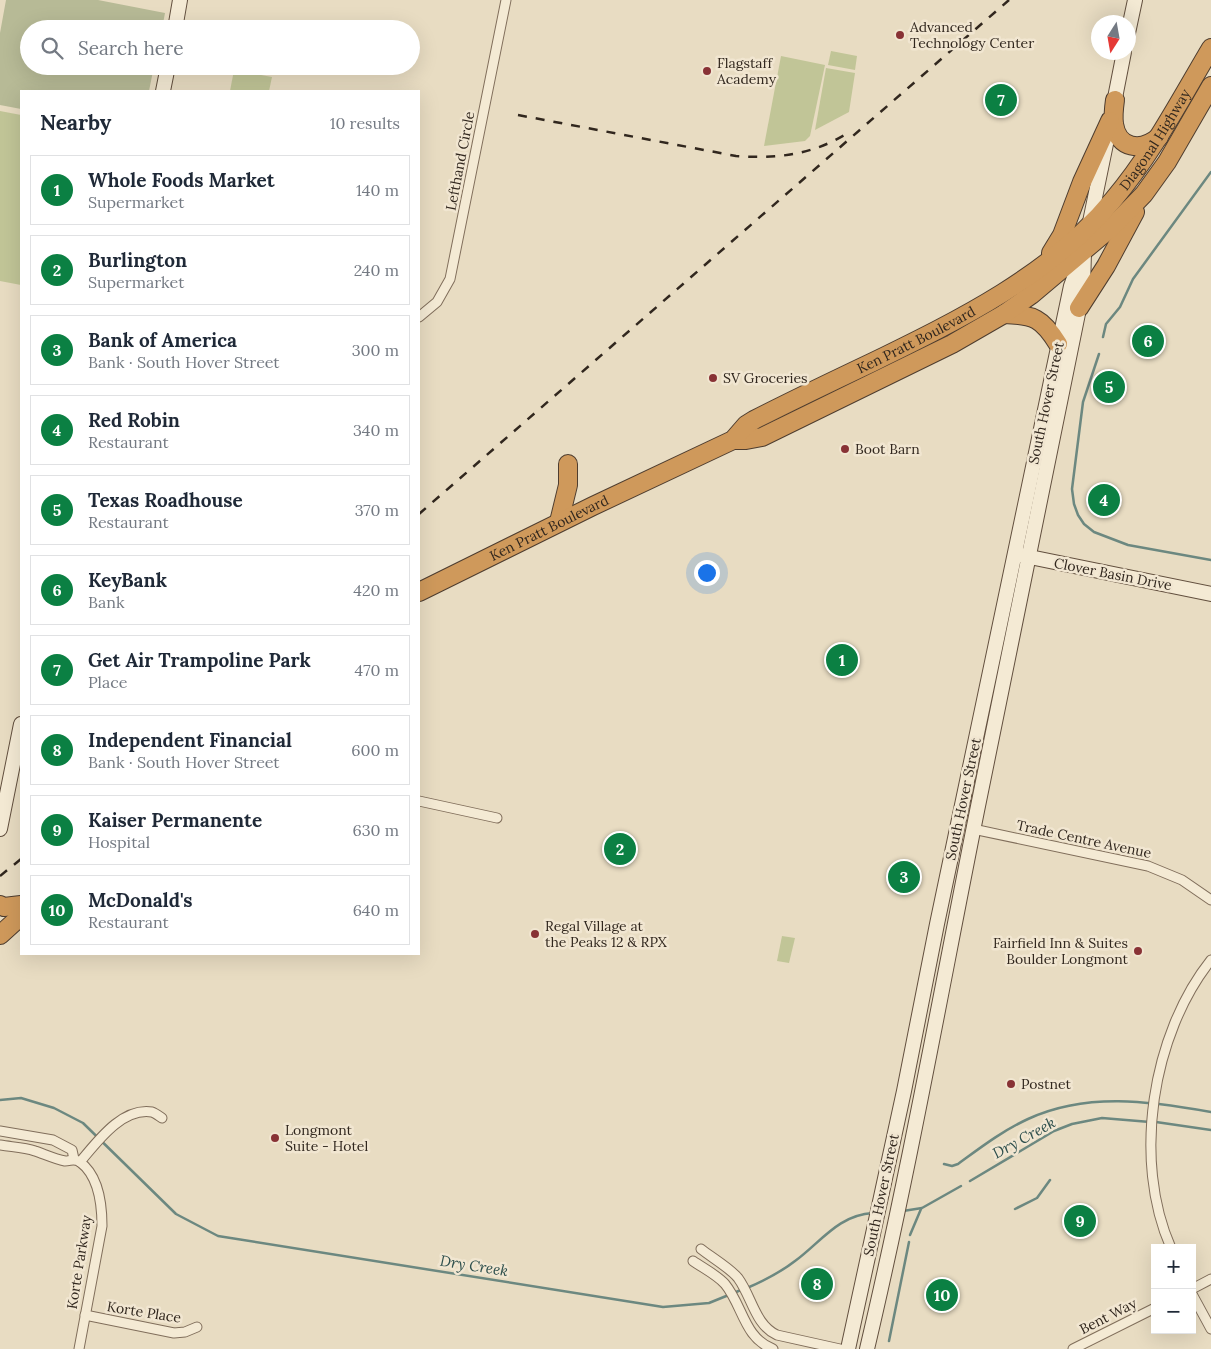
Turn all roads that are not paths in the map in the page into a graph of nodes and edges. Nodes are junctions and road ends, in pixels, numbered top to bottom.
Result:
1 (180, 0) edge
2 (506, 0) edge
3 (1135, 0) edge
4 (1132, 15) edge
5 (177, 20) edge
6 (1211, 48) edge
7 (1122, 60) edge
8 (166, 75) edge
9 (1211, 86) edge
10 (163, 90) edge
11 (1115, 100) junction
12 (1110, 121) junction
13 (1159, 137) junction
14 (1144, 194) junction
15 (1089, 225) junction
16 (1084, 251) junction
17 (1035, 270) junction
18 (1079, 308) junction
19 (1004, 314) junction
20 (420, 315) edge
21 (1058, 344) junction
22 (733, 440) junction
23 (568, 464) dead end
24 (559, 522) junction
25 (1014, 554) junction
26 (1029, 557) junction
27 (420, 592) edge
28 (1211, 594) edge
29 (20, 728) edge
30 (3, 797) edge
31 (420, 801) edge
32 (496, 818) dead end
33 (958, 826) junction
34 (0, 829) edge
35 (973, 829) junction
36 (1211, 900) edge
37 (0, 905) edge
38 (20, 905) edge
39 (20, 917) edge
40 (0, 935) edge
41 (1211, 960) edge
42 (162, 1118) dead end
43 (0, 1131) edge
44 (0, 1146) edge
45 (77, 1161) junction
46 (1169, 1244) edge
47 (701, 1249) dead end
48 (693, 1261) dead end
49 (1211, 1279) edge
50 (1196, 1287) edge
51 (1196, 1301) edge
52 (1151, 1310) edge
53 (85, 1315) junction
54 (197, 1327) dead end
55 (1211, 1329) edge
56 (79, 1349) edge
57 (773, 1349) edge
58 (840, 1349) edge
59 (848, 1349) edge
60 (867, 1349) edge
61 (1073, 1349) edge

1 - 5 main road
2 - 20 street, Lefthand Circle
3 - 4 main road
6 - 13 highway, Diagonal Highway
7 - 11 main road, South Hover Street
8 - 10 main road
9 - 14 highway, Diagonal Highway
11 - 12 main road, South Hover Street
11 - 13 highway
12 - 15 main road, South Hover Street
12 - 17 highway
13 - 15 highway, Diagonal Highway
14 - 16 highway, Diagonal Highway
14 - 18 highway
15 - 16 main road, South Hover Street
15 - 17 highway, Ken Pratt Boulevard
16 - 18 main road, South Hover Street
16 - 19 highway, Ken Pratt Boulevard
16 - 21 main road, South Hover Street
17 - 22 highway, Ken Pratt Boulevard
18 - 26 main road, South Hover Street
19 - 21 highway
19 - 22 highway, Ken Pratt Boulevard
21 - 25 main road, South Hover Street
22 - 24 highway, Ken Pratt Boulevard
23 - 24 highway
24 - 27 highway, Ken Pratt Boulevard
25 - 26 main road, Clover Basin Drive
25 - 33 main road, South Hover Street
26 - 28 main road, Clover Basin Drive
26 - 35 main road, South Hover Street
29 - 30 main road
30 - 34 main road
31 - 32 street
33 - 35 main road
33 - 59 main road, South Hover Street
35 - 36 street, Trade Centre Avenue
35 - 60 main road, South Hover Street
37 - 38 highway
39 - 40 highway
41 - 46 street
42 - 45 street
43 - 45 street, Korte Parkway
44 - 45 street
45 - 53 street, Korte Parkway
47 - 58 street
48 - 57 street
49 - 50 street
51 - 55 street
52 - 61 street, Bent Way
53 - 54 street, Korte Place
53 - 56 street, Korte Parkway

